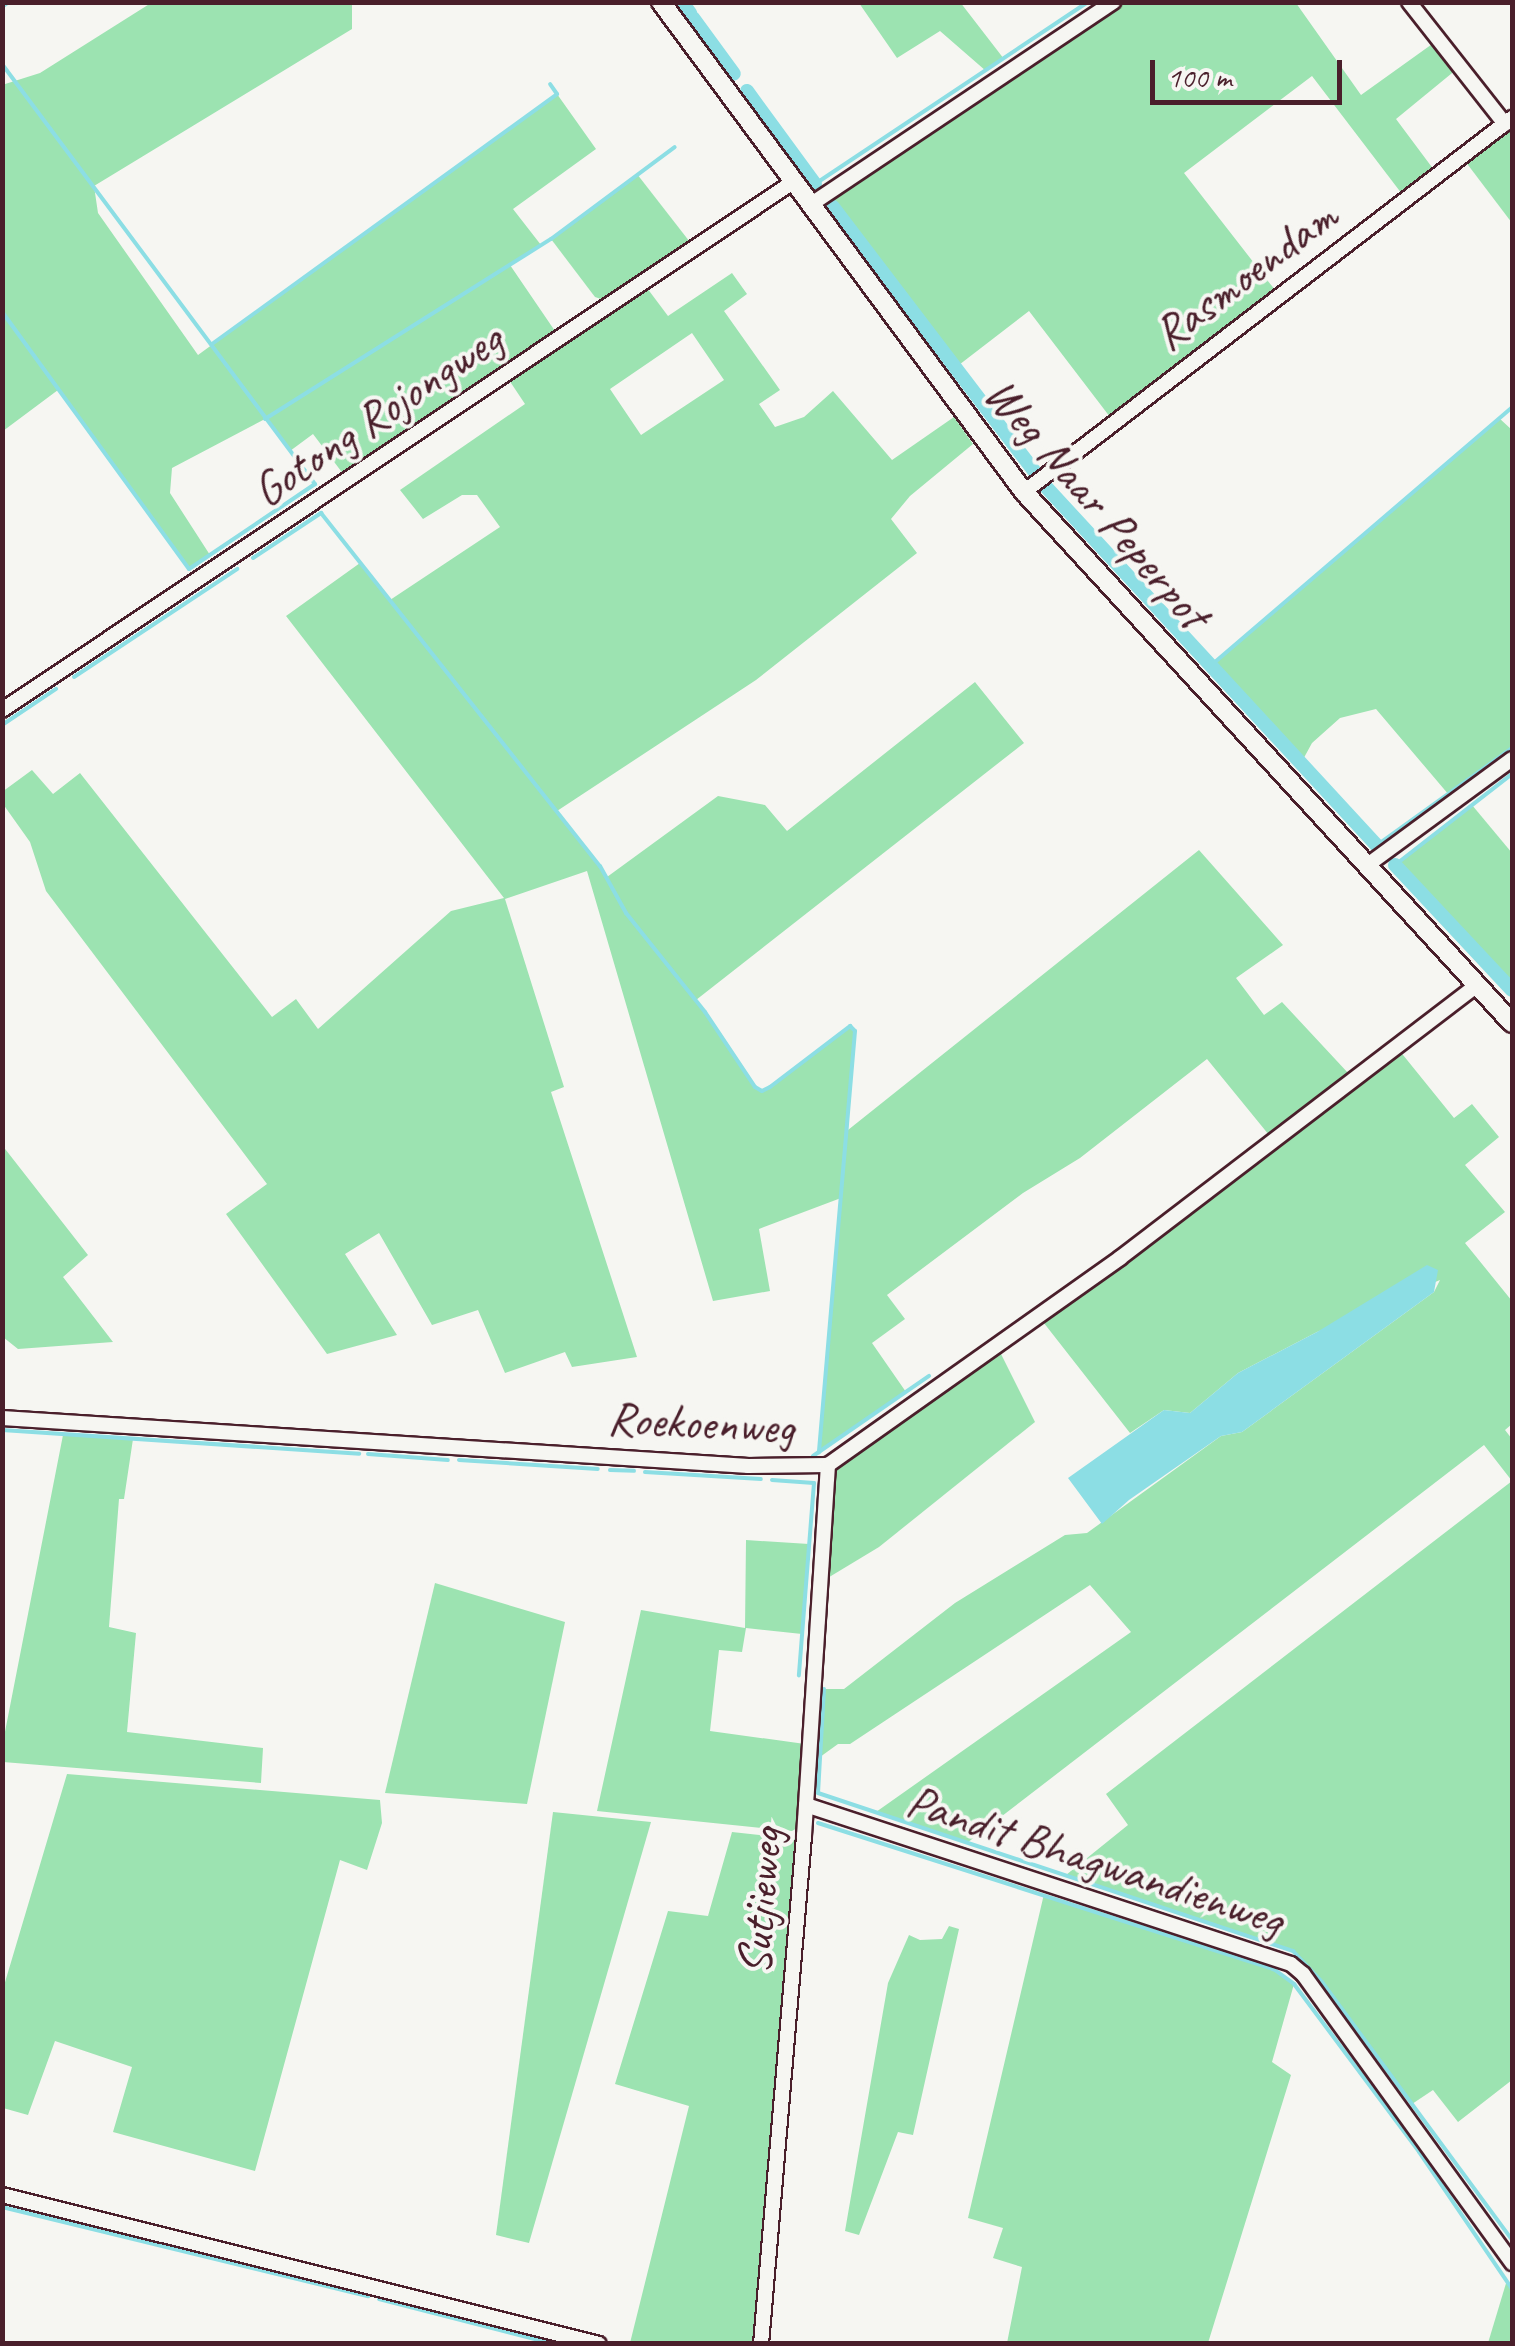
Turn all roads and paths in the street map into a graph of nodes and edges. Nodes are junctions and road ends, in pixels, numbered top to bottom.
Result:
1 (661, 2) edge
2 (1112, 2) edge
3 (1409, 2) edge
4 (1509, 121) edge
5 (793, 182) junction
6 (810, 205) junction
7 (1024, 492) junction
8 (2, 710) edge
9 (1512, 759) edge
10 (1369, 864) junction
11 (1478, 984) junction
12 (1512, 1023) edge
13 (2, 1418) edge
14 (828, 1465) junction
15 (806, 1805) junction
16 (2, 2194) edge
17 (1512, 2263) edge
18 (599, 2344) edge
19 (761, 2344) edge

1 - 5 street, Weg Naar Peperpot
2 - 6 street
3 - 4 street
4 - 7 street, Rasmoendam
5 - 6 street, Weg Naar Peperpot
5 - 8 street, Gotong Rojongweg
6 - 7 street, Weg Naar Peperpot
7 - 10 street, Weg Naar Peperpot
9 - 10 street
10 - 11 street, Weg Naar Peperpot
11 - 12 street, Weg Naar Peperpot
11 - 14 street, Roekoenweg
13 - 14 street, Roekoenweg
14 - 15 street, Sutjieweg
15 - 17 street, Pandit Bhagwandienweg
15 - 19 street, Sutjieweg
16 - 18 street

